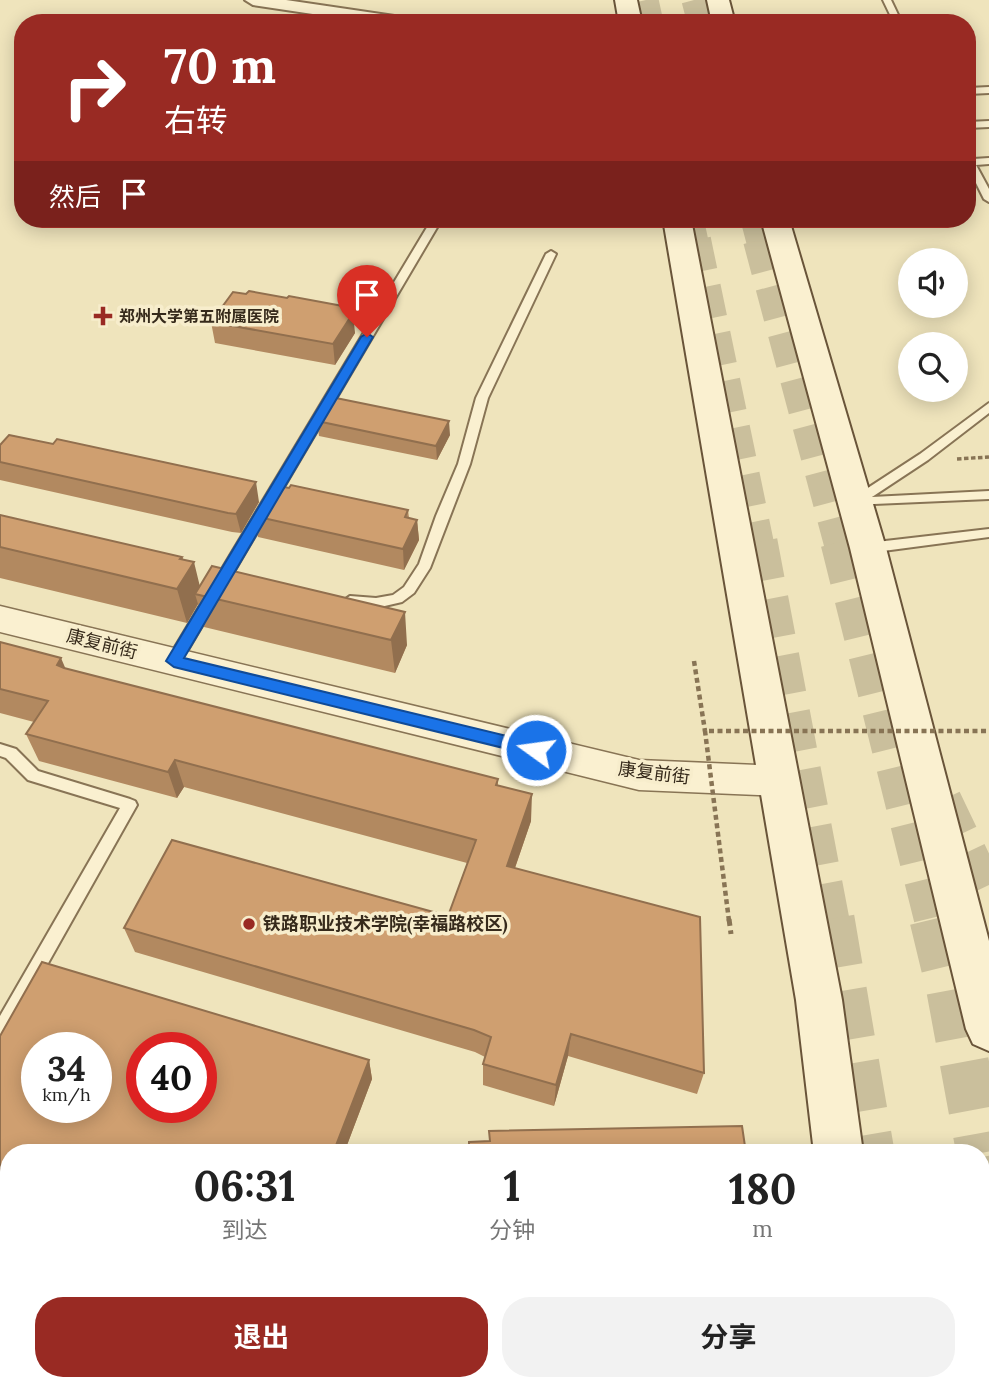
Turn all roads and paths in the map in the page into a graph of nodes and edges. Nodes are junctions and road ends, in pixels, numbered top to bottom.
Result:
1 (253, 0) edge
2 (347, 14) edge
3 (976, 174) edge
4 (989, 199) edge
5 (433, 228) edge
6 (679, 228) tunnel mouth
7 (778, 228) tunnel mouth
8 (551, 254) dead end
9 (989, 407) edge
10 (989, 495) edge
11 (855, 502) junction
12 (989, 533) edge
13 (868, 548) junction
14 (227, 573) junction
15 (240, 576) edge
16 (334, 598) edge
17 (0, 619) edge
18 (174, 661) junction
19 (694, 661) dead end
20 (705, 731) junction
21 (989, 731) edge
22 (0, 750) edge
23 (779, 781) junction
24 (731, 934) dead end
25 (989, 1029) edge
26 (0, 1032) edge
27 (838, 1144) edge

1 - 2 street
3 - 4 lane
5 - 14 lane
6 - 23 main road
7 - 11 main road
8 - 16 lane
9 - 11 lane
10 - 11 lane
11 - 13 main road
12 - 13 lane
13 - 25 main road
14 - 15 lane
14 - 18 lane
17 - 18 street, 康复前街
18 - 23 street, 康复前街
19 - 20 path
20 - 21 path, bridge
20 - 24 path, bridge
22 - 26 lane
23 - 27 main road

